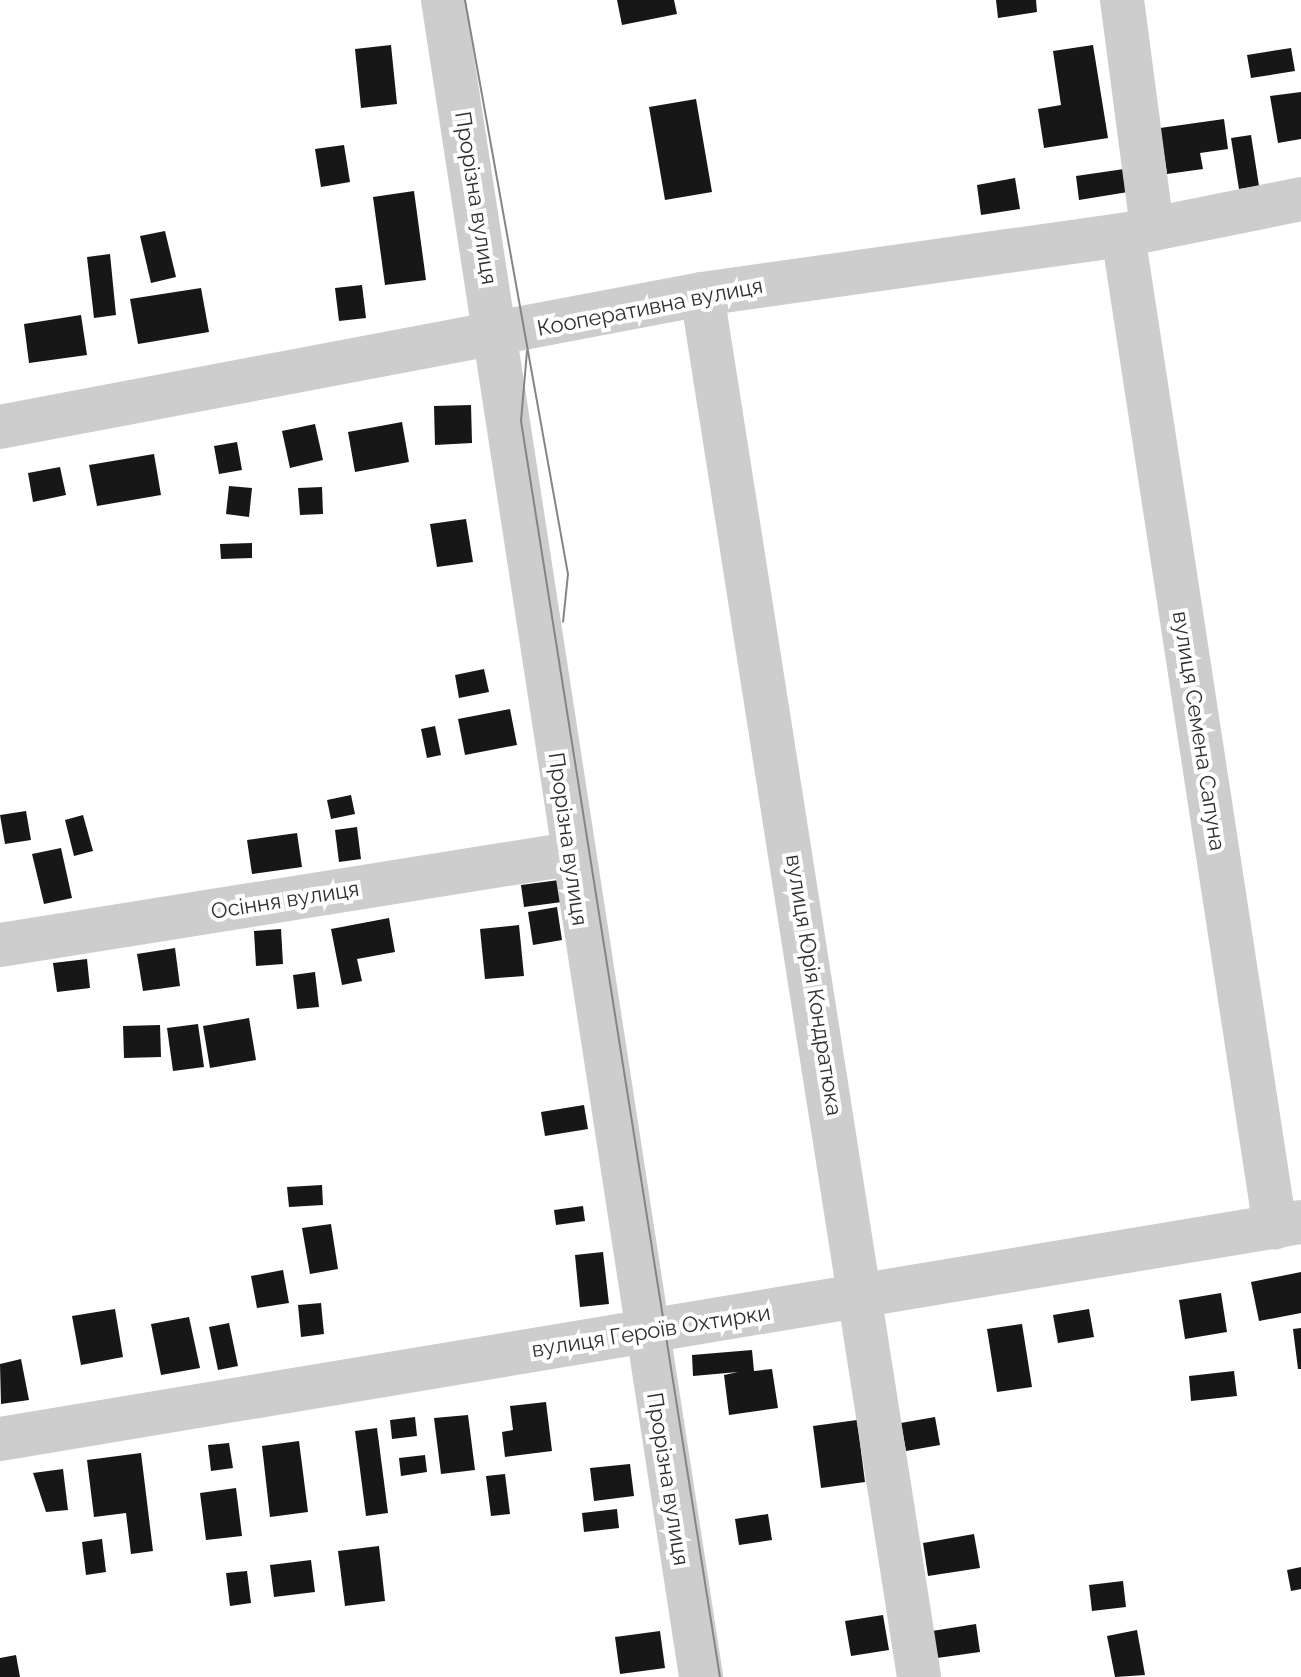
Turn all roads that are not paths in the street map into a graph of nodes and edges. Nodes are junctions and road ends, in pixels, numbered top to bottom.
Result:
1 (443, 0) edge
2 (1122, 0) edge
3 (1301, 199) edge
4 (1138, 232) junction
5 (702, 294) junction
6 (499, 335) junction
7 (0, 427) edge
8 (570, 854) junction
9 (0, 945) edge
10 (1288, 1224) edge
11 (864, 1296) junction
12 (643, 1332) junction
13 (0, 1439) edge
14 (701, 1677) edge
15 (919, 1677) edge

1 - 6 street, Прорізна вулиця
2 - 4 street, вулиця Семена Сапуна
3 - 4 street, Кооперативна вулиця
4 - 5 street, Кооперативна вулиця
4 - 10 street, вулиця Семена Сапуна
5 - 6 street, Кооперативна вулиця
5 - 11 street, вулиця Юрія Кондратюка
6 - 7 street, Кооперативна вулиця
6 - 8 street, Прорізна вулиця
8 - 9 street, Осіння вулиця
8 - 12 street, Прорізна вулиця
10 - 11 street, вулиця Героїв Охтирки
11 - 12 street, вулиця Героїв Охтирки
11 - 15 street, вулиця Юрія Кондратюка
12 - 13 street, вулиця Героїв Охтирки
12 - 14 street, Прорізна вулиця

